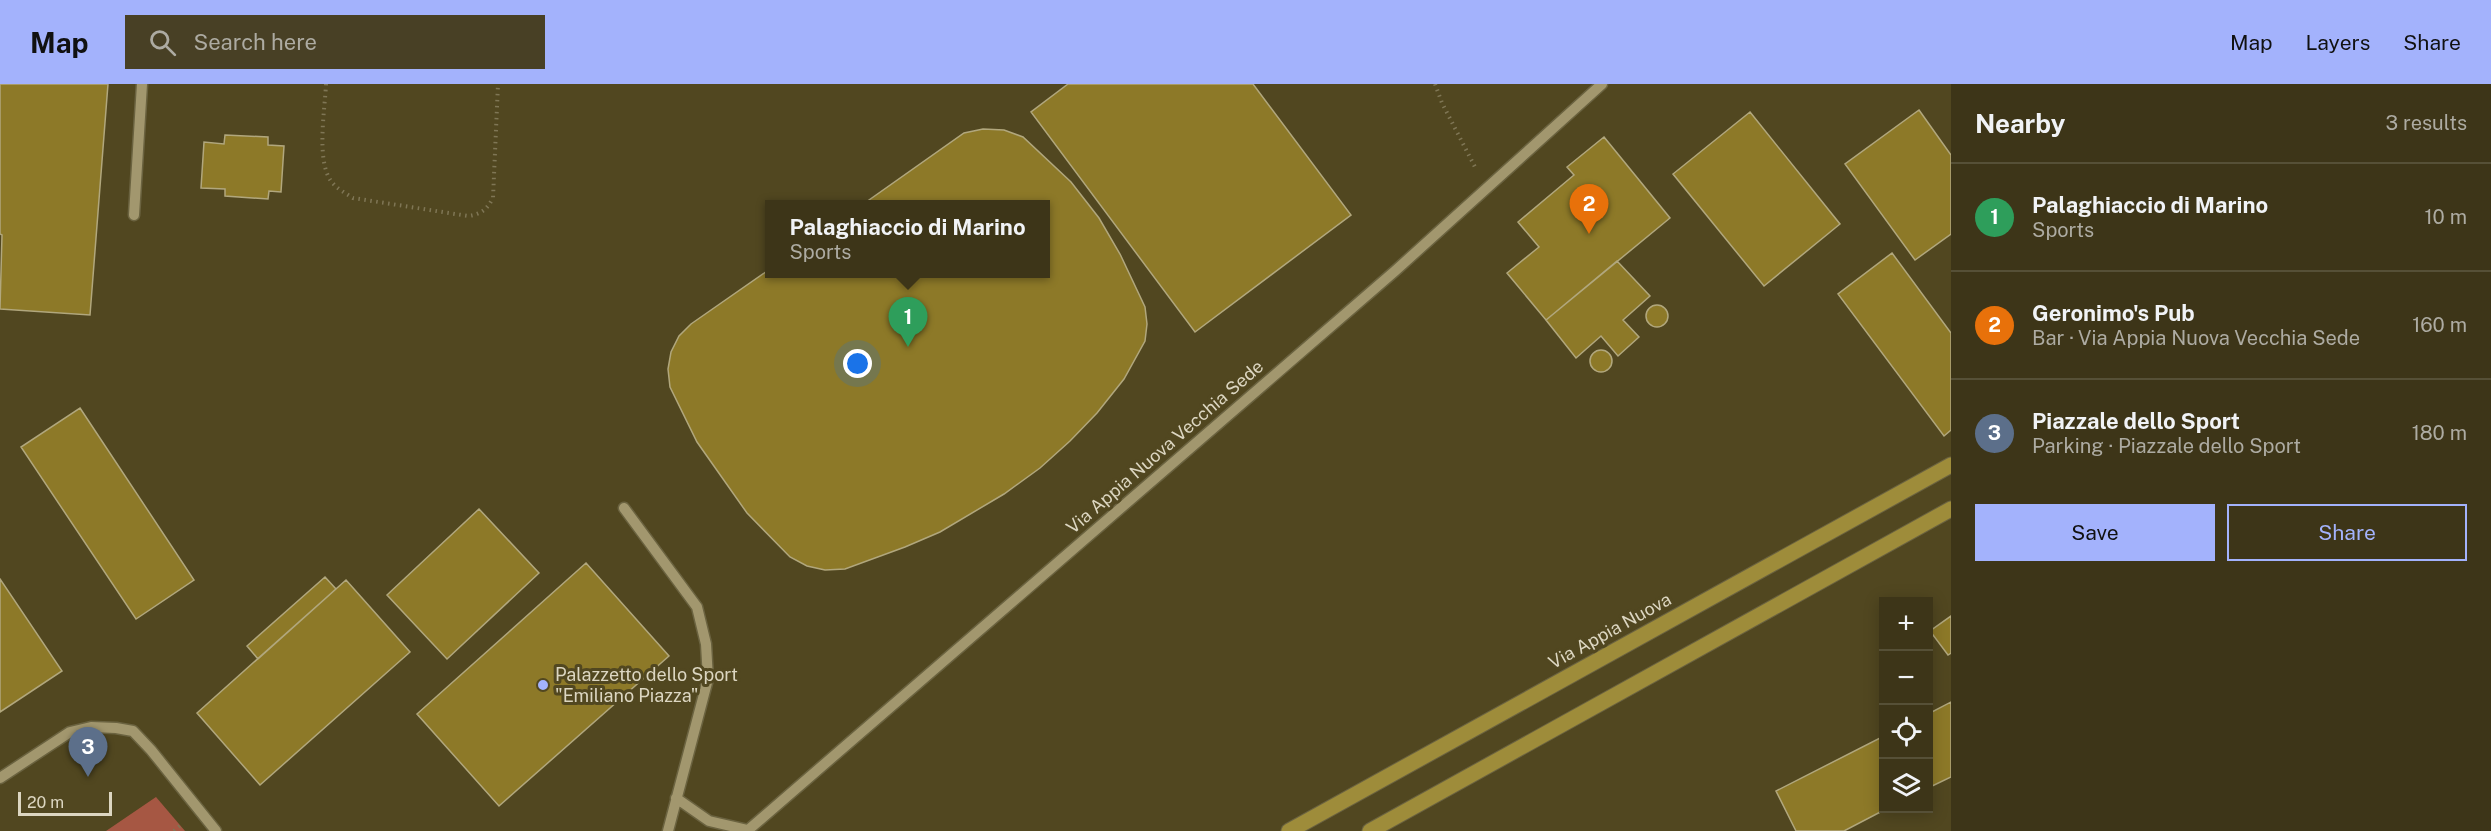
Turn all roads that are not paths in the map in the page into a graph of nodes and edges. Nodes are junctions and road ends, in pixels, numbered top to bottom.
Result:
1 (142, 84) edge
2 (1602, 84) edge
3 (134, 215) dead end
4 (1951, 465) edge
5 (624, 508) dead end
6 (1951, 509) edge
7 (0, 778) edge
8 (676, 798) junction
9 (747, 830) edge
10 (216, 831) edge
11 (668, 831) edge
12 (1289, 831) edge
13 (1370, 831) edge

1 - 3 street
2 - 9 street, Via Appia Nuova Vecchia Sede
4 - 12 main road, Via Appia Nuova
5 - 8 street
6 - 13 main road
7 - 10 street
8 - 9 street
8 - 11 street

